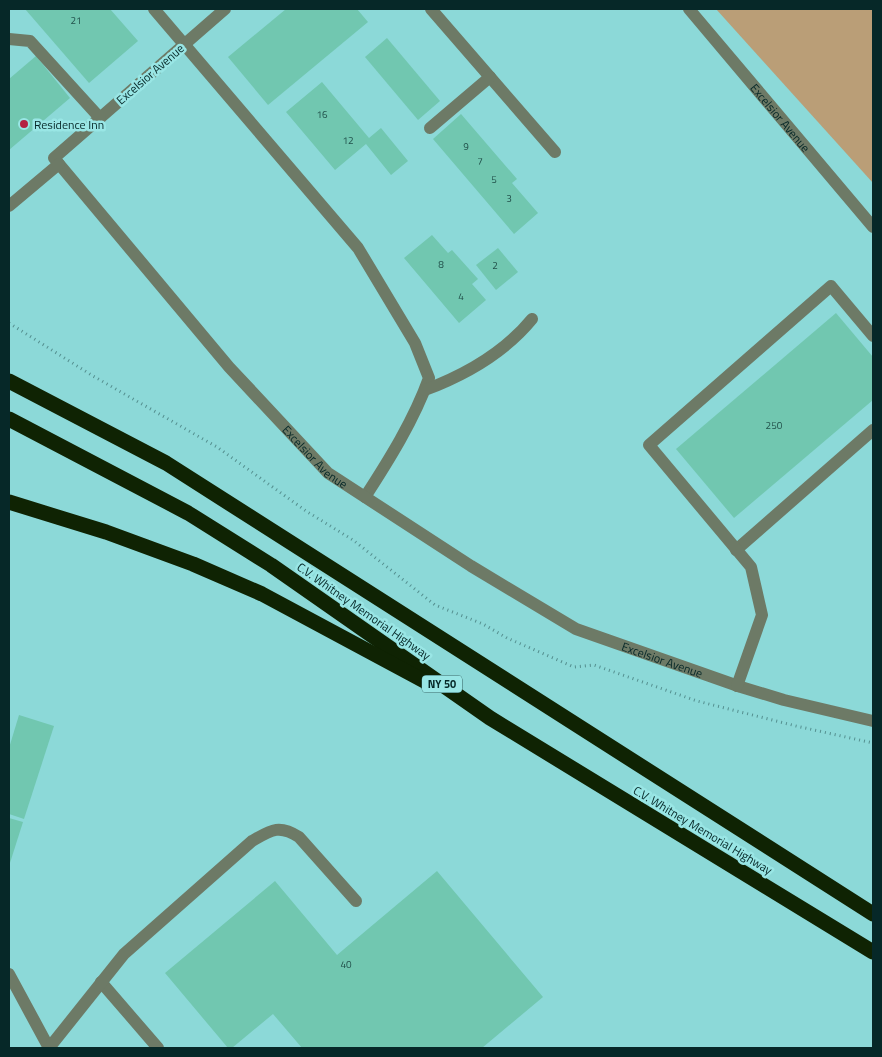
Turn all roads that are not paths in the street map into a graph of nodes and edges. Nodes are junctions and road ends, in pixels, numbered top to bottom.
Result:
1 (154, 9) edge
2 (225, 9) edge
3 (431, 9) edge
4 (689, 9) edge
5 (9, 40) edge
6 (185, 44) junction
7 (490, 77) junction
8 (100, 118) junction
9 (430, 128) dead end
10 (555, 152) dead end
11 (59, 164) junction
12 (9, 206) edge
13 (873, 226) edge
14 (532, 319) dead end
15 (873, 336) edge
16 (9, 381) edge
17 (425, 390) junction
18 (9, 419) edge
19 (873, 430) edge
20 (365, 497) junction
21 (9, 502) edge
22 (736, 550) junction
23 (737, 686) junction
24 (490, 718) junction
25 (873, 721) edge
26 (356, 901) dead end
27 (873, 914) edge
28 (873, 952) edge
29 (9, 974) edge
30 (102, 982) junction
31 (49, 1048) edge
32 (158, 1048) edge

1 - 6 street
2 - 6 street, Excelsior Avenue
3 - 7 street
4 - 13 street, Excelsior Avenue
5 - 8 street
6 - 8 street, Excelsior Avenue
6 - 17 street
7 - 9 street
7 - 10 street
8 - 11 street, Excelsior Avenue
11 - 12 street
11 - 20 street, Excelsior Avenue
14 - 17 street
15 - 22 street
16 - 27 highway, C.V. Whitney Memorial Highway
17 - 20 street
18 - 24 highway, C.V. Whitney Memorial Highway / NY 50
19 - 22 street
20 - 23 street, Excelsior Avenue
21 - 24 highway
22 - 23 street
23 - 25 street, Excelsior Avenue
24 - 28 highway, C.V. Whitney Memorial Highway / NY 50
26 - 30 street
29 - 31 street
30 - 31 street
30 - 32 street

